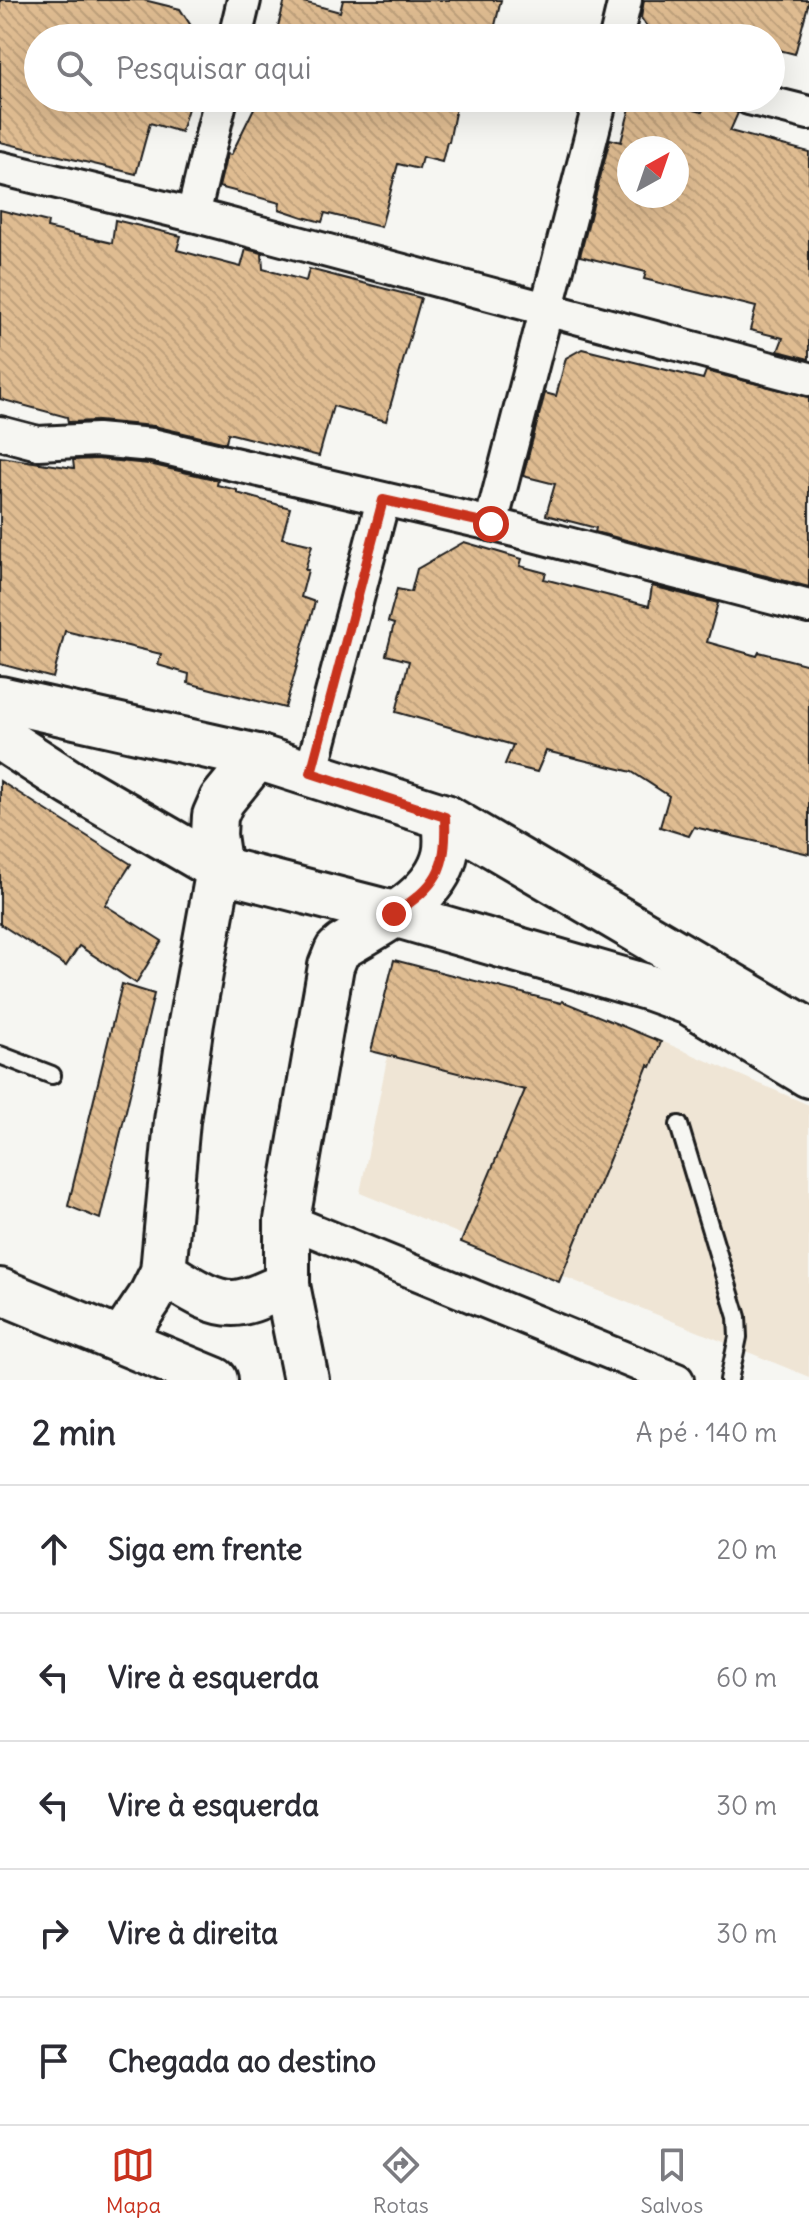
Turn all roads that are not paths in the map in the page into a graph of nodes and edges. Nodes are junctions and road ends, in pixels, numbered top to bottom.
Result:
1 (244, 0) edge
2 (625, 0) edge
3 (238, 24) edge
4 (619, 24) edge
5 (785, 107) edge
6 (218, 112) edge
7 (597, 112) edge
8 (809, 113) edge
9 (0, 168) edge
10 (193, 215) junction
11 (546, 308) junction
12 (809, 379) edge
13 (0, 433) edge
14 (383, 500) junction
15 (491, 524) junction
16 (809, 607) edge
17 (0, 699) edge
18 (0, 737) edge
19 (257, 757) junction
20 (311, 773) junction
21 (445, 817) junction
22 (219, 869) junction
23 (394, 914) junction
24 (809, 1031) edge
25 (0, 1055) edge
26 (52, 1075) dead end
27 (809, 1075) edge
28 (679, 1125) dead end
29 (287, 1220) junction
30 (163, 1272) junction
31 (287, 1285) junction
32 (0, 1291) edge
33 (121, 1341) junction
34 (215, 1380) edge
35 (306, 1380) edge
36 (677, 1380) edge
37 (729, 1380) edge

1 - 3 street
2 - 4 street
5 - 8 street
6 - 10 street
7 - 11 street
9 - 10 street
10 - 11 street
11 - 12 street
11 - 15 street
13 - 14 street
14 - 15 street
14 - 20 street
15 - 16 street
17 - 19 main road
18 - 22 main road
19 - 20 main road
19 - 22 main road
20 - 21 main road
21 - 23 main road
21 - 24 main road
22 - 23 main road
22 - 30 main road
23 - 27 main road
23 - 29 main road
25 - 26 lane
28 - 37 lane
29 - 31 main road
29 - 36 street
30 - 31 main road
30 - 33 main road
31 - 35 main road
32 - 33 main road
33 - 34 main road

